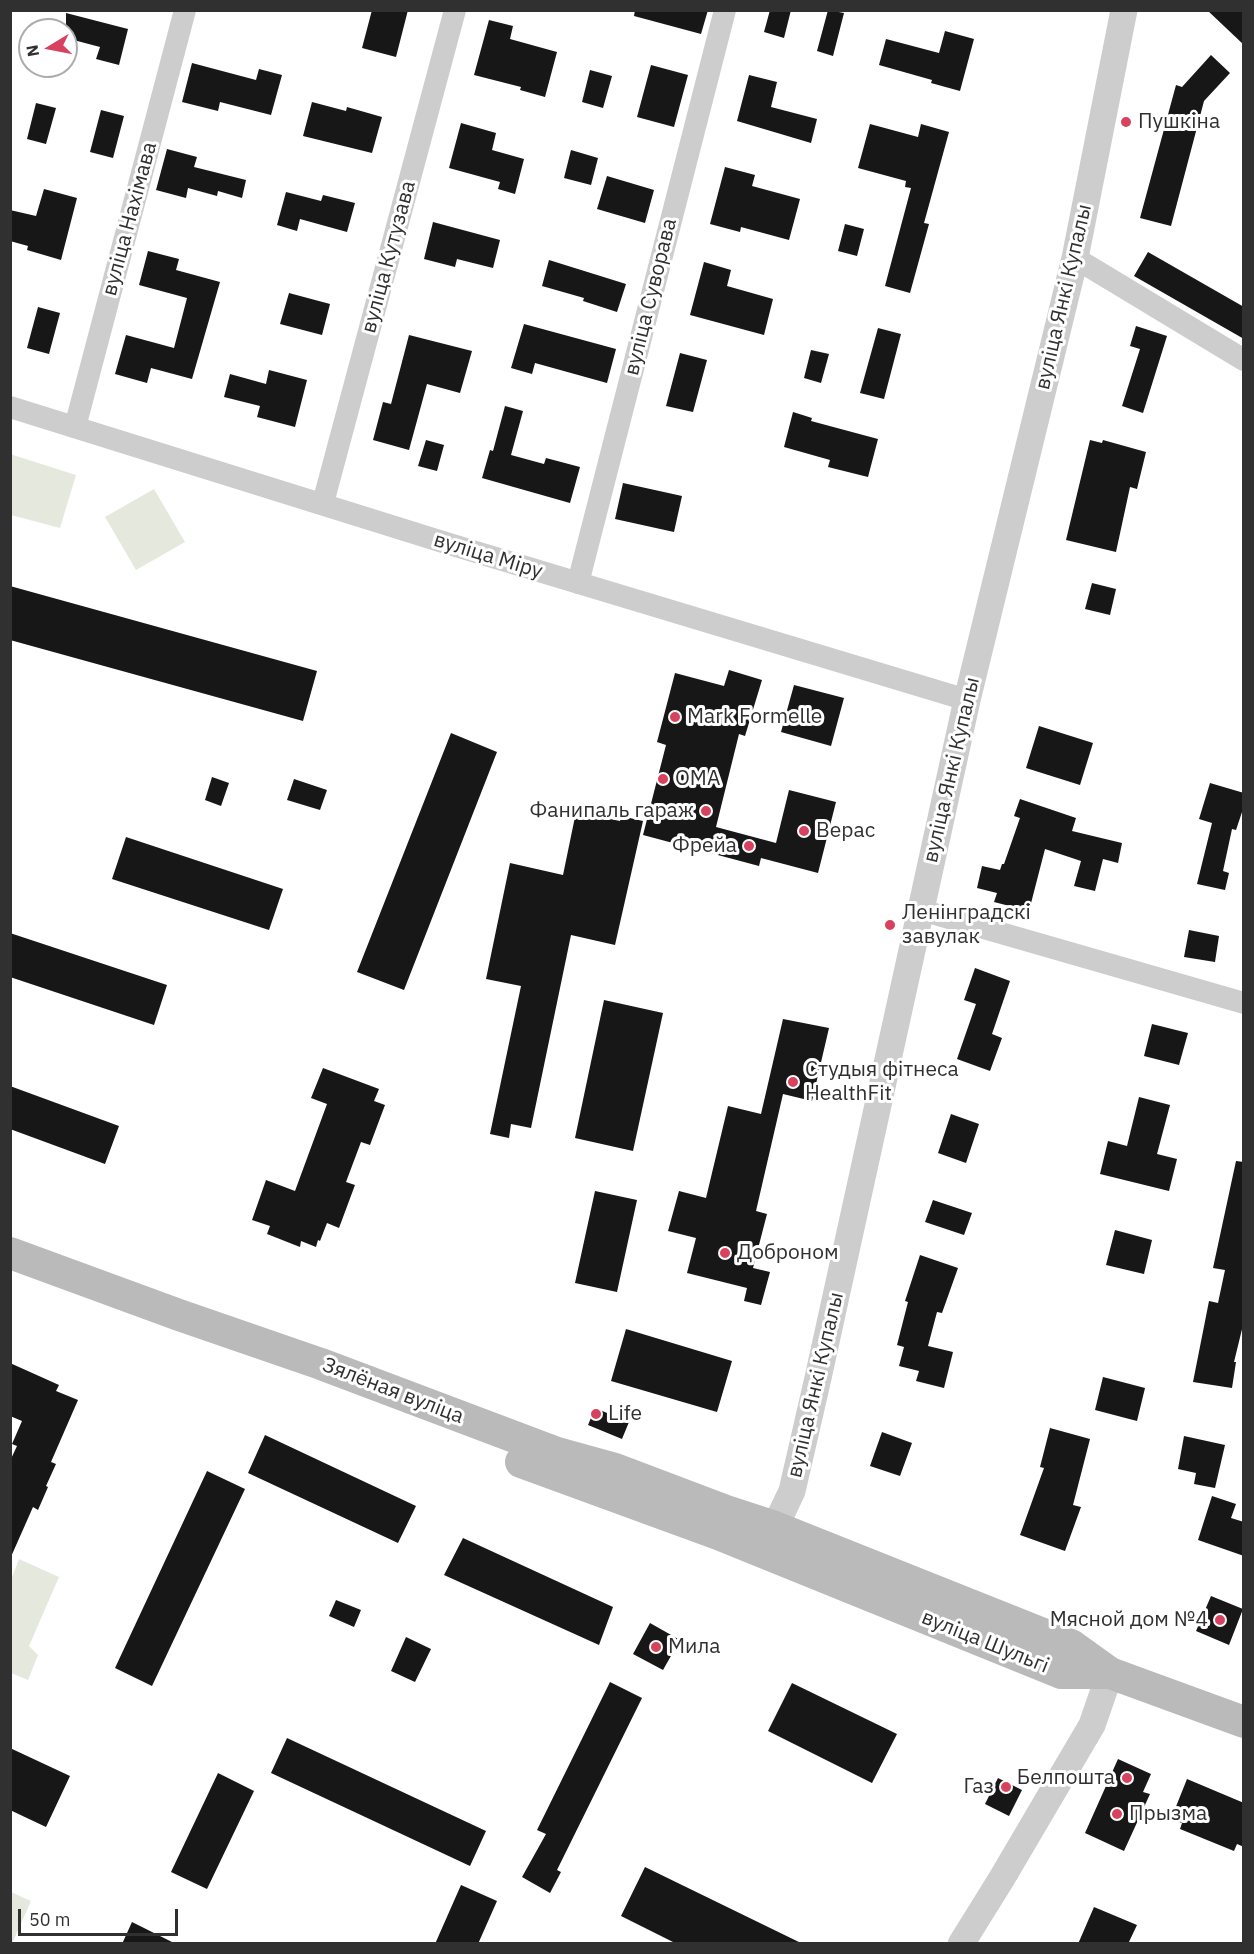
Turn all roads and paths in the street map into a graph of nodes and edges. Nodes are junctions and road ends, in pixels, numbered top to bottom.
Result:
1 (185, 10) edge
2 (455, 10) edge
3 (725, 10) edge
4 (1124, 10) edge
5 (1075, 258) junction
6 (1244, 360) edge
7 (10, 406) edge
8 (75, 427) junction
9 (323, 503) junction
10 (578, 583) junction
11 (967, 700) junction
12 (921, 910) junction
13 (1244, 1003) edge
14 (10, 1253) edge
15 (10, 1275) edge
16 (766, 1539) junction
17 (1110, 1673) junction
18 (1244, 1722) edge
19 (961, 1944) edge

1 - 8 street, вуліца Нахімава
2 - 9 street, вуліца Кутузава
3 - 10 street, вуліца Суворава
4 - 5 street, вуліца Янкі Купалы
5 - 6 street
5 - 11 street, вуліца Янкі Купалы
7 - 8 street, вуліца Міру
8 - 9 street, вуліца Міру
9 - 10 street, вуліца Міру
10 - 11 street, вуліца Міру
11 - 12 street, вуліца Янкі Купалы
12 - 13 street
12 - 16 street, вуліца Янкі Купалы
14 - 16 main road, Зялёная вуліца
15 - 16 main road, Зялёная вуліца
16 - 17 main road, вуліца Шульгі
17 - 18 main road, вуліца Шульгі
17 - 19 street

